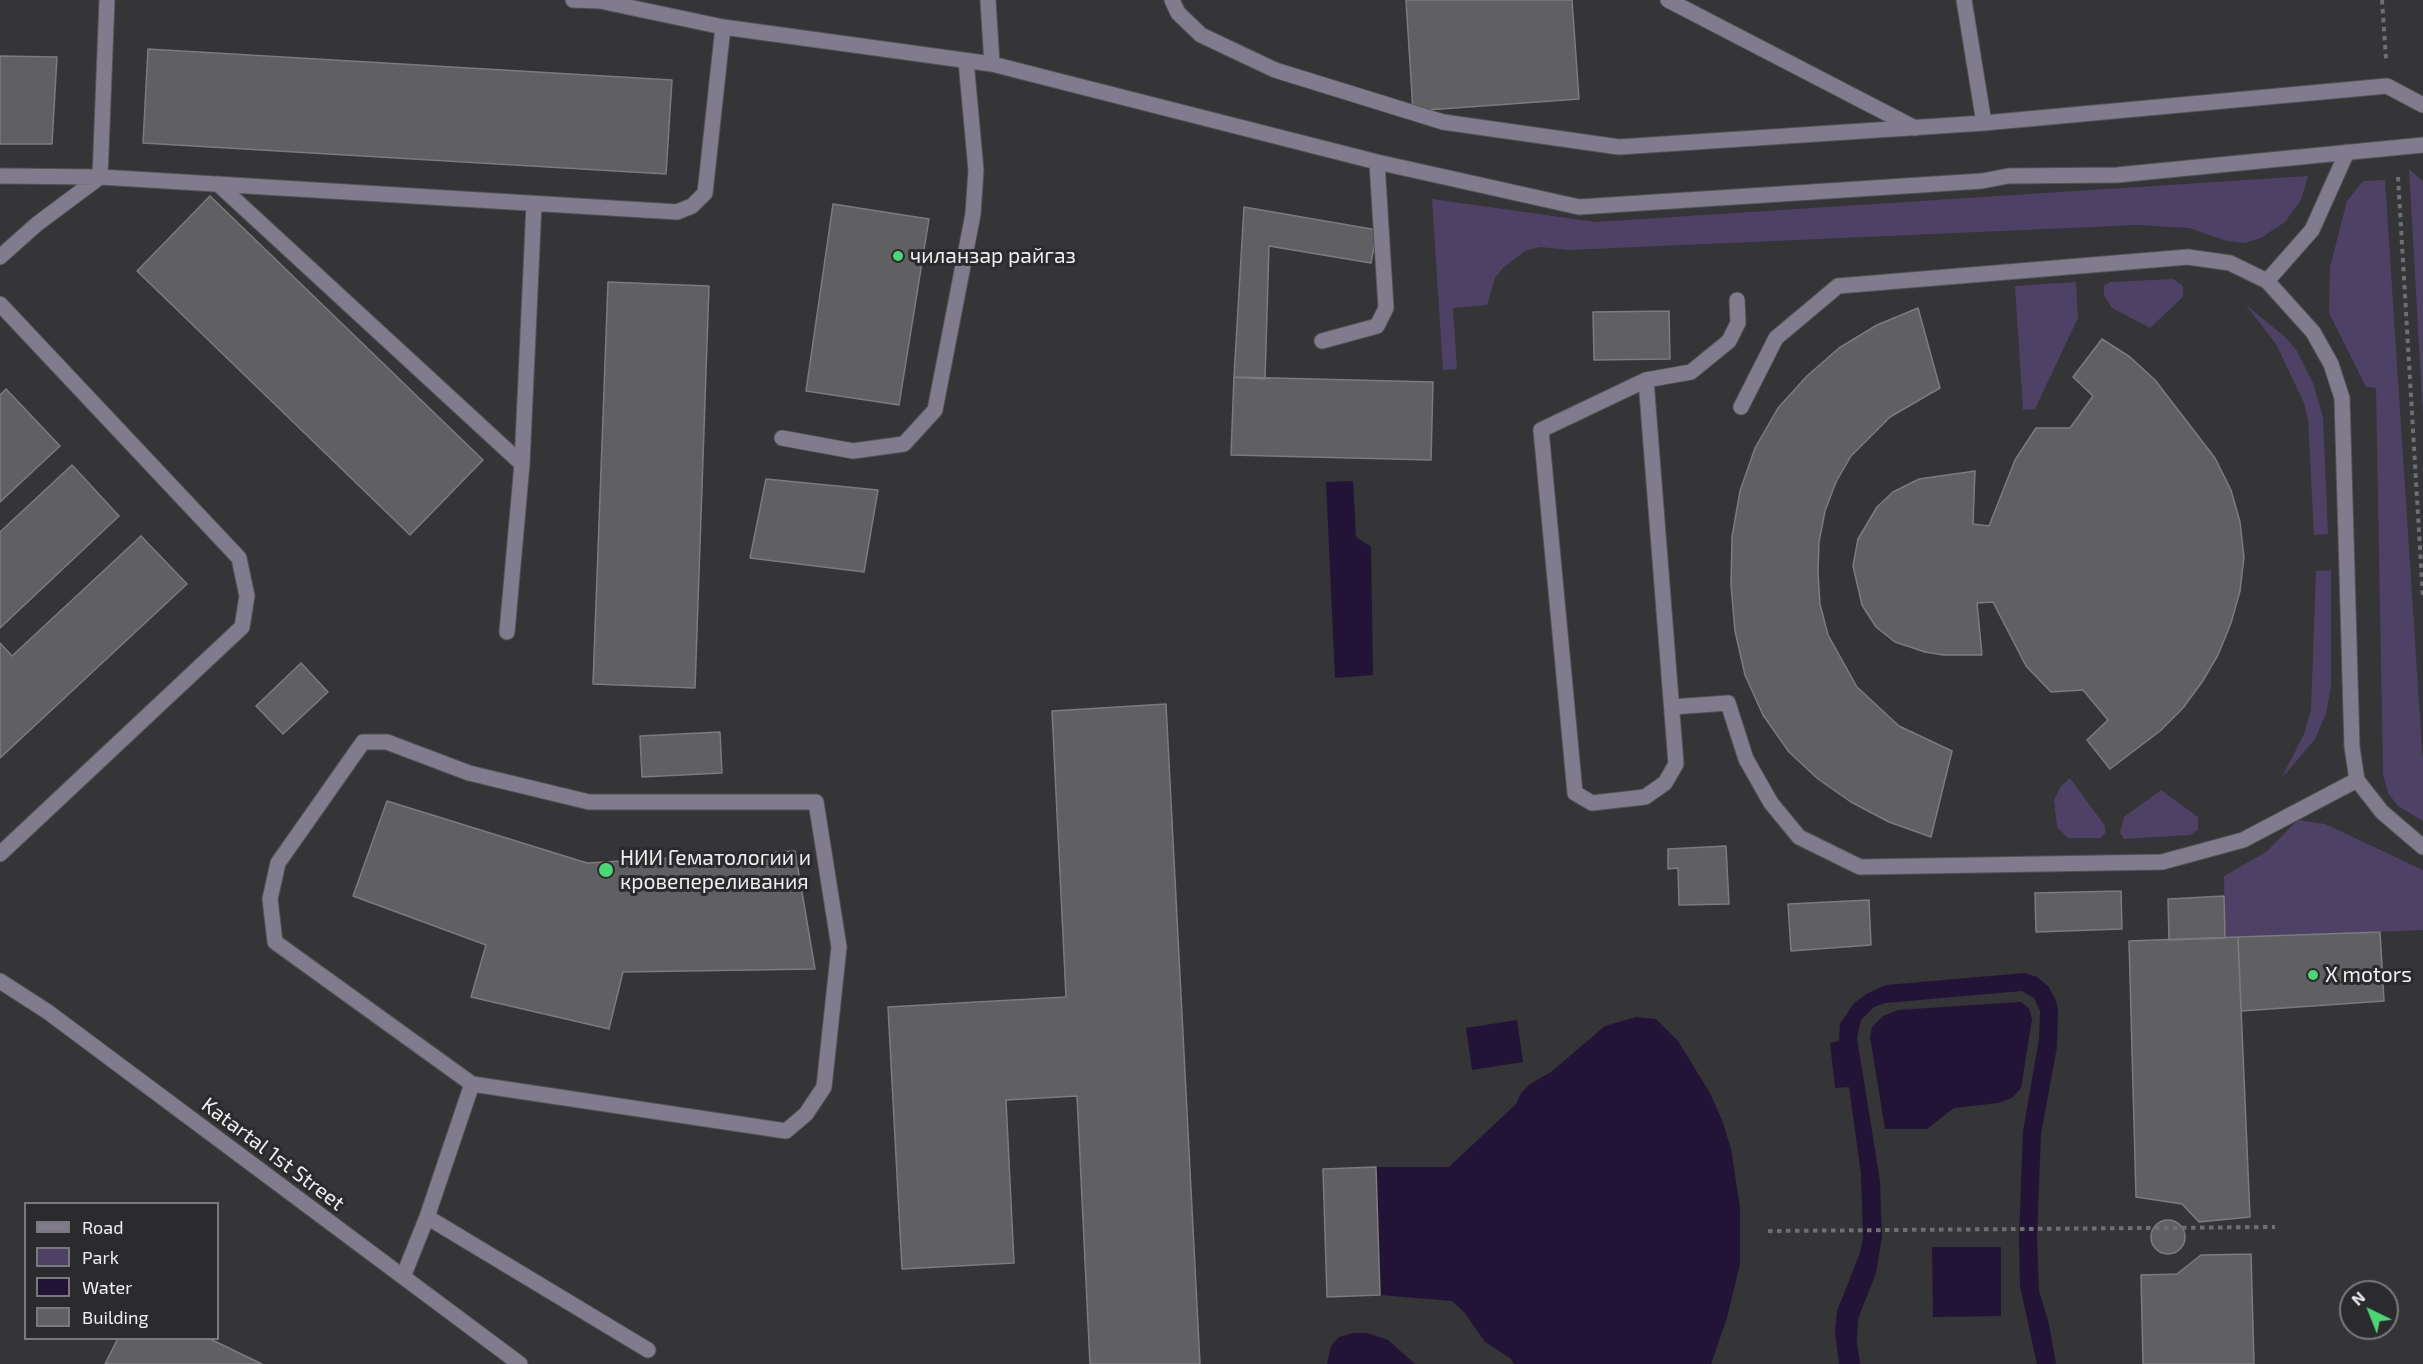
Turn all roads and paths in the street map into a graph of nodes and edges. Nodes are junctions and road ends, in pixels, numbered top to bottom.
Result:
1 (107, 0) edge
2 (573, 0) edge
3 (988, 0) edge
4 (1172, 0) edge
5 (1668, 0) edge
6 (1964, 0) edge
7 (600, 1) edge
8 (723, 27) junction
9 (966, 61) junction
10 (992, 64) junction
11 (2423, 105) edge
12 (1984, 123) junction
13 (1916, 128) junction
14 (2423, 145) edge
15 (2396, 148) junction
16 (2347, 152) junction
17 (1377, 162) junction
18 (0, 176) edge
19 (100, 177) junction
20 (218, 184) junction
21 (534, 204) junction
22 (0, 257) edge
23 (2267, 281) junction
24 (1737, 300) dead end
25 (0, 304) edge
26 (1322, 341) dead end
27 (1646, 381) junction
28 (1741, 407) dead end
29 (783, 438) dead end
30 (522, 464) junction
31 (2423, 599) edge
32 (507, 632) dead end
33 (1672, 706) junction
34 (2358, 780) junction
35 (2423, 847) edge
36 (0, 854) edge
37 (0, 981) edge
38 (472, 1084) junction
39 (427, 1216) junction
40 (2275, 1227) dead end
41 (1768, 1231) dead end
42 (403, 1277) junction
43 (648, 1350) dead end
44 (520, 1364) edge

1 - 19 street
2 - 7 street
3 - 10 street
4 - 13 street
5 - 13 street
6 - 12 street
7 - 8 street
8 - 9 street
8 - 21 street
9 - 10 street
9 - 29 street
10 - 17 street
11 - 12 street
12 - 13 street
14 - 15 street
15 - 16 street
15 - 31 path
16 - 17 street
16 - 23 street
17 - 26 street
18 - 19 street
19 - 20 street
19 - 22 street
20 - 21 street
20 - 30 street
21 - 30 street
23 - 28 street
23 - 34 street
24 - 27 street
25 - 36 street
27 - 33 street
27 - 33 street
30 - 32 street
33 - 34 street
34 - 35 street
37 - 42 street, Katartal 1st Street
38 - 38 street
38 - 39 street
39 - 42 street
39 - 43 street
40 - 41 path
42 - 44 street, Katartal 1st Street

